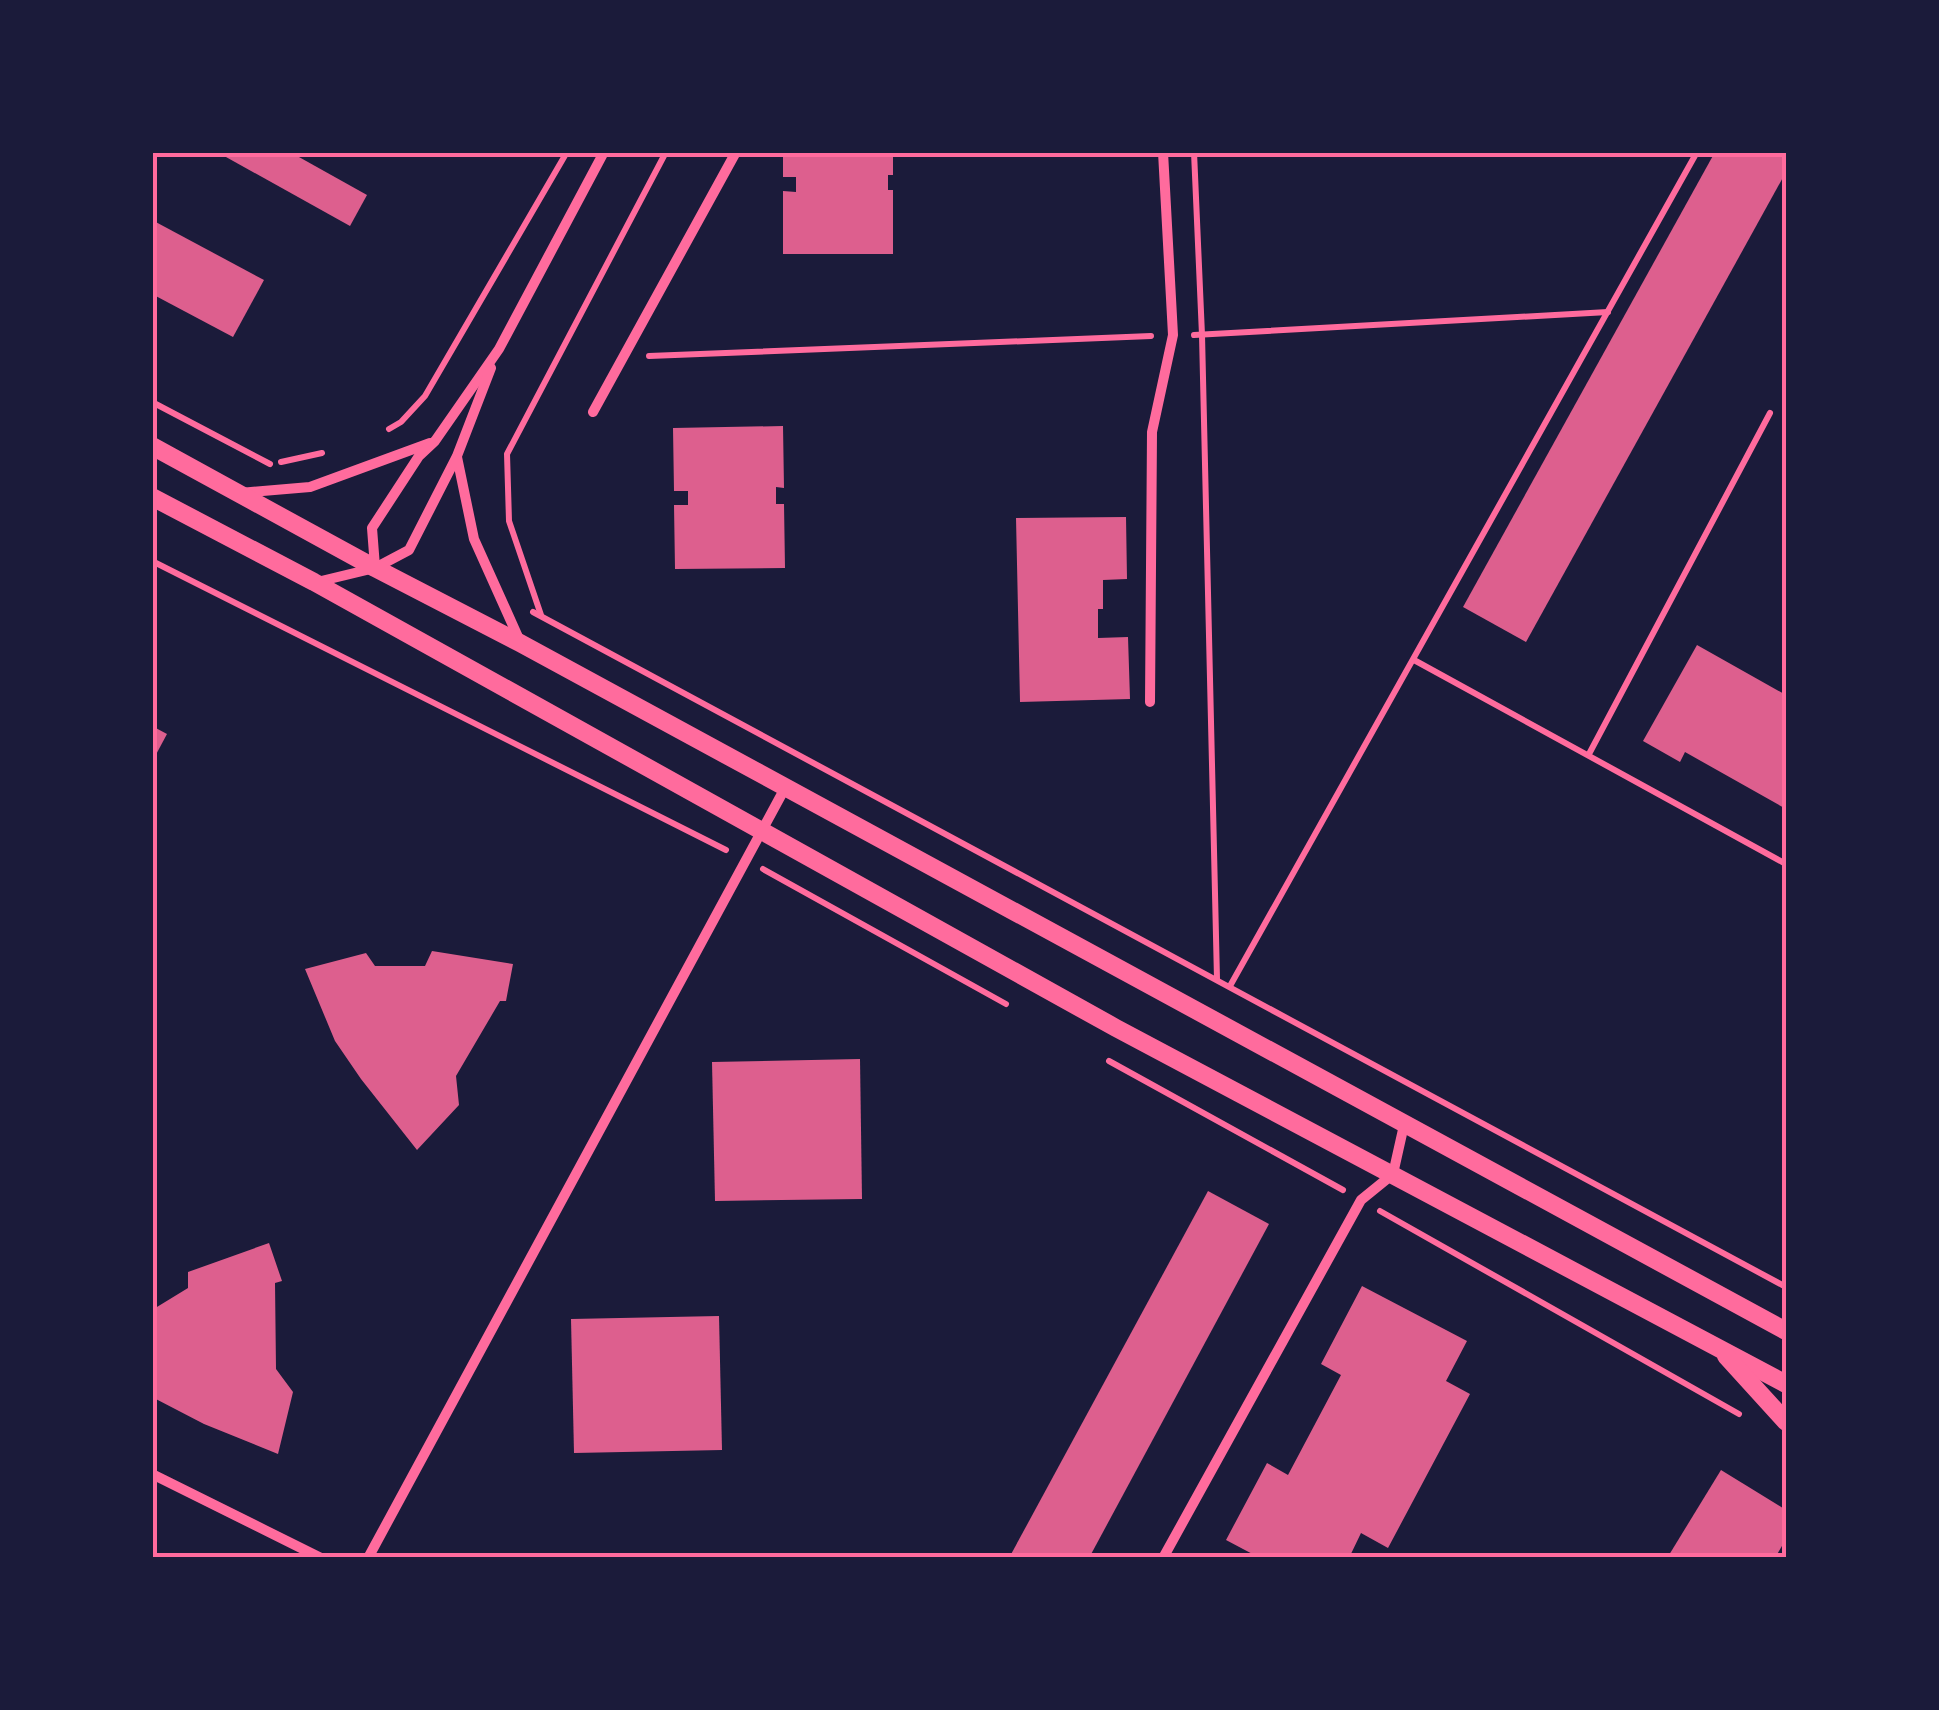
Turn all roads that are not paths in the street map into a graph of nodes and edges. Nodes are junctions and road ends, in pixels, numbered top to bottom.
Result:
1 (604, 152) edge
2 (736, 152) edge
3 (1163, 152) edge
4 (499, 349) junction
5 (593, 412) dead end
6 (436, 441) junction
7 (152, 446) edge
8 (457, 456) junction
9 (237, 493) junction
10 (152, 497) edge
11 (375, 568) junction
12 (314, 582) junction
13 (520, 642) junction
14 (1150, 702) dead end
15 (786, 788) junction
16 (762, 832) junction
17 (1404, 1125) junction
18 (1393, 1174) junction
19 (1781, 1326) edge
20 (1715, 1344) junction
21 (1786, 1384) edge
22 (1786, 1422) edge
23 (152, 1474) edge
24 (321, 1558) edge
25 (368, 1558) edge
26 (1163, 1558) edge

1 - 4 street
2 - 5 street
3 - 14 street
4 - 6 street
4 - 8 street
6 - 9 street
6 - 11 street
7 - 9 street
8 - 11 street
8 - 13 street
9 - 11 street
10 - 12 street
11 - 12 street
11 - 13 street
12 - 16 street
13 - 15 street
15 - 16 street
15 - 17 street
16 - 18 street
16 - 25 street
17 - 18 street
17 - 19 street
18 - 20 street
18 - 26 street
20 - 21 street
20 - 22 street
23 - 24 street

